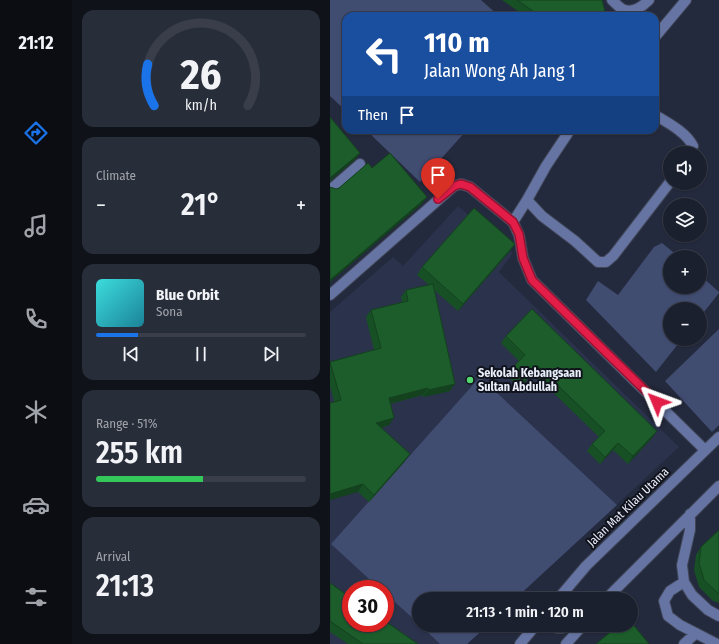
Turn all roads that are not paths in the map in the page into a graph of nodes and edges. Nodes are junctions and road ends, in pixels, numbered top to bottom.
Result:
1 (612, 0) edge
2 (649, 0) edge
3 (686, 0) edge
4 (620, 12) edge
5 (627, 12) edge
6 (659, 32) edge
7 (659, 118) edge
8 (567, 134) edge
9 (693, 146) edge
10 (360, 164) edge
11 (330, 190) edge
12 (664, 190) edge
13 (527, 200) junction
14 (513, 222) junction
15 (330, 295) edge
16 (719, 436) edge
17 (706, 450) junction
18 (719, 486) edge
19 (690, 514) junction
20 (579, 574) junction
21 (684, 582) junction
22 (564, 592) edge
23 (568, 592) edge
24 (613, 592) edge
25 (719, 616) edge
26 (530, 632) edge
27 (577, 632) edge
28 (696, 633) junction
29 (520, 644) edge
30 (566, 644) edge
31 (684, 644) edge
32 (717, 644) edge

1 - 4 street
2 - 5 street
3 - 6 street
7 - 9 street
8 - 13 street
10 - 11 street
12 - 13 street
13 - 14 street
14 - 15 street
14 - 17 street
16 - 17 street, Jalan Mat Kilau Utama
17 - 20 street, Jalan Mat Kilau Utama
18 - 19 street
19 - 21 street
19 - 24 street
20 - 22 street, Jalan Mat Kilau Utama
20 - 23 street
21 - 25 street
21 - 28 street
26 - 29 street
27 - 30 street
28 - 31 street
28 - 32 street

